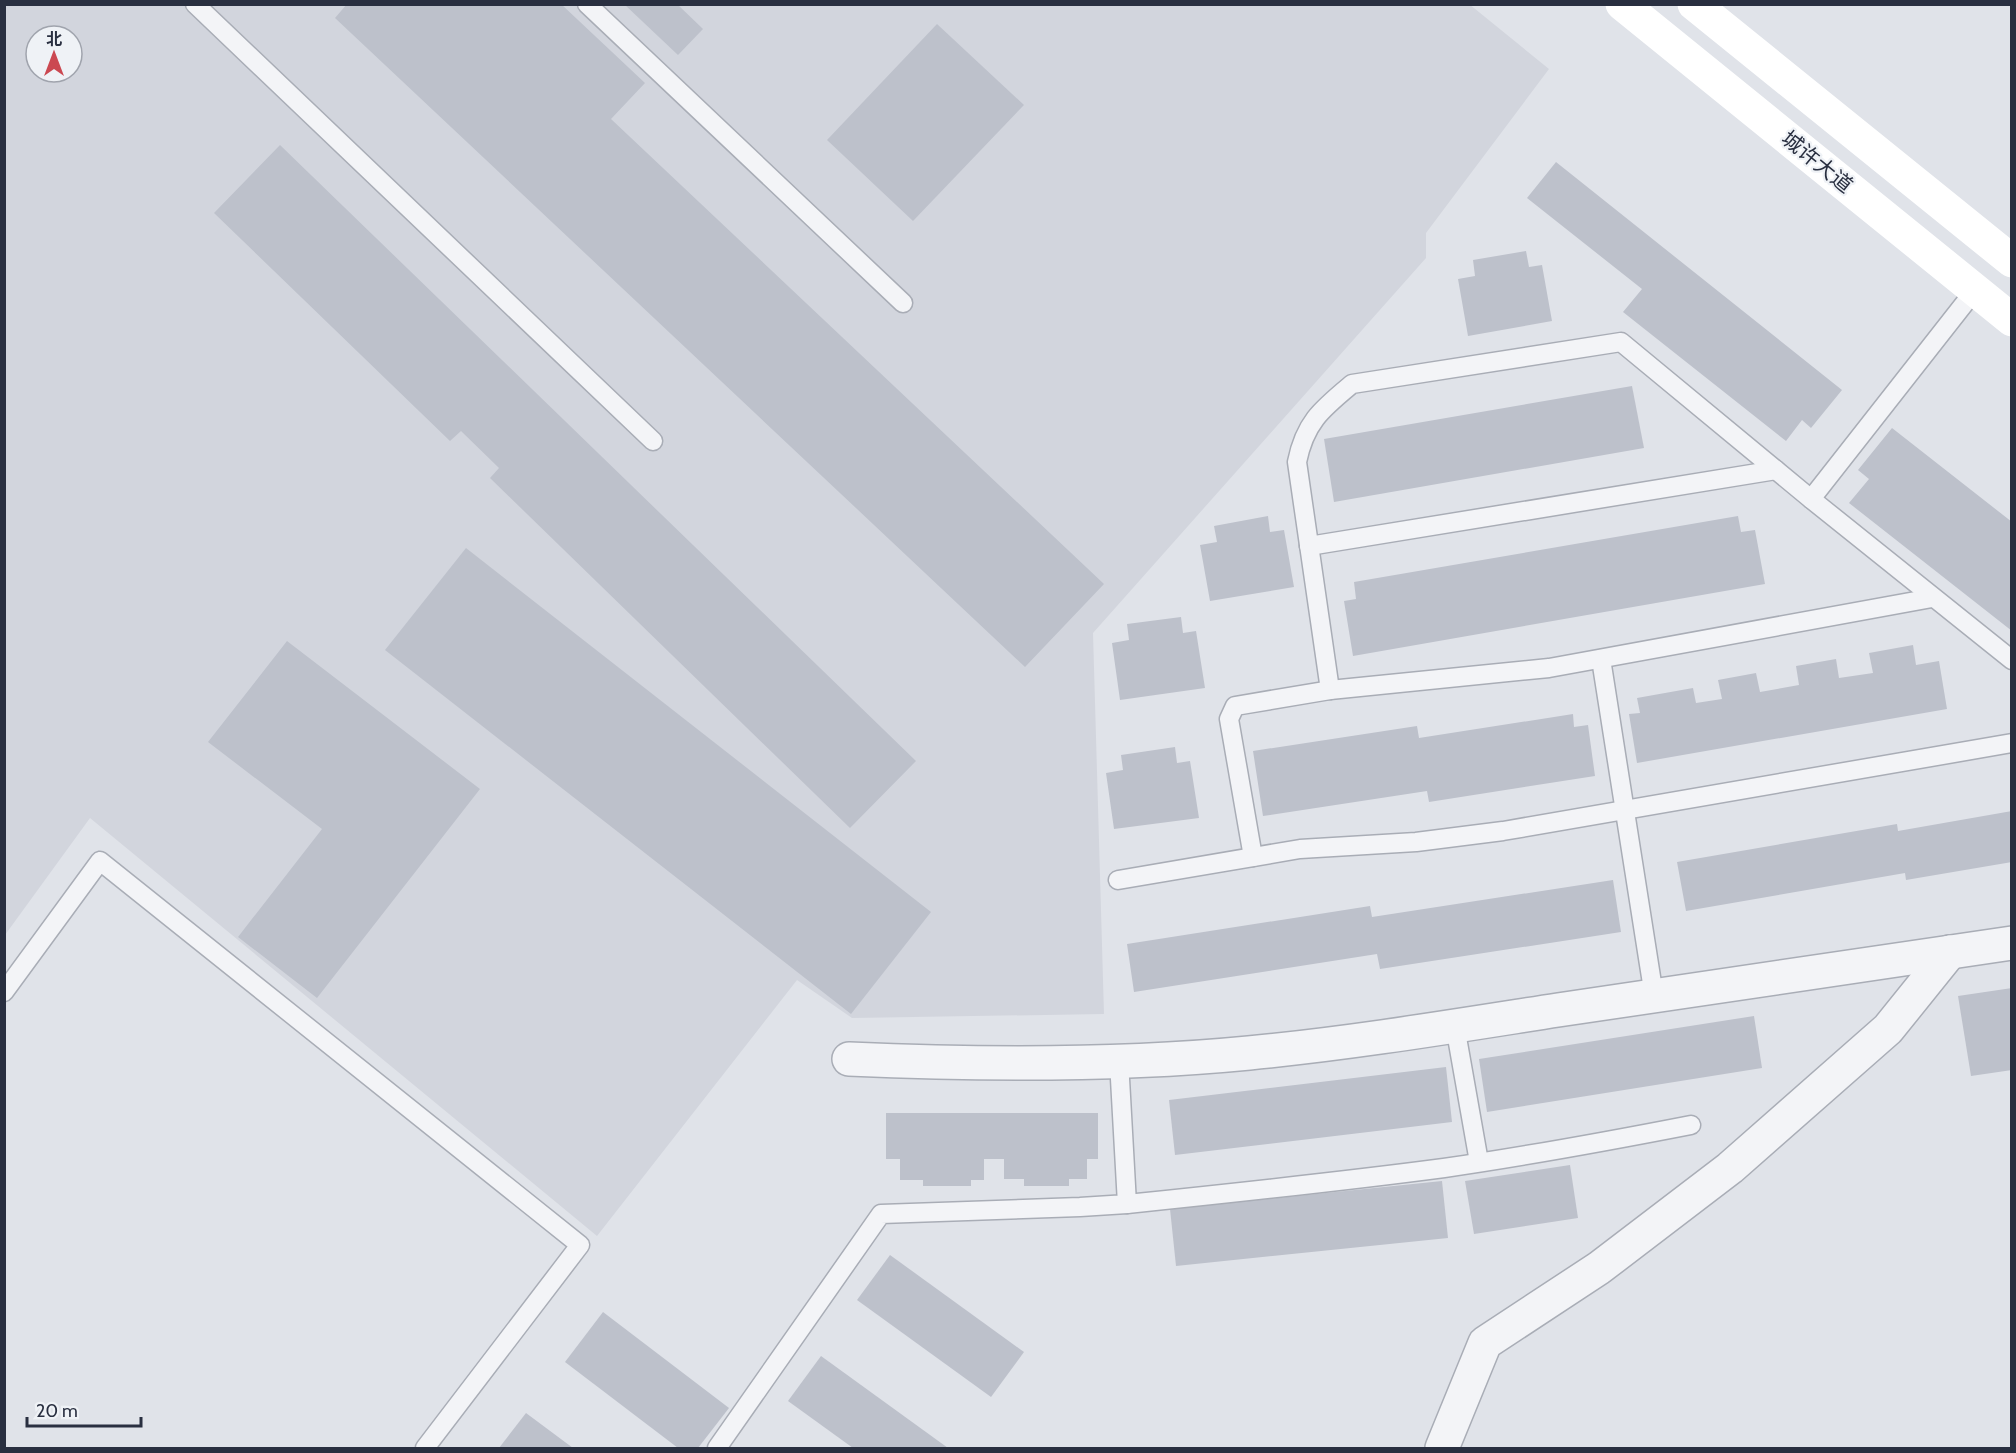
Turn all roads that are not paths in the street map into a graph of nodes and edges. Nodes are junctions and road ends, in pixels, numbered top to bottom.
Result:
1 (195, 4) edge
2 (587, 4) edge
3 (1622, 4) edge
4 (1694, 4) edge
5 (2012, 261) edge
6 (1975, 290) junction
7 (903, 303) dead end
8 (2012, 320) edge
9 (653, 441) dead end
10 (1776, 470) junction
11 (1811, 499) junction
12 (1309, 546) junction
13 (1932, 598) junction
14 (1602, 659) junction
15 (2012, 660) edge
16 (1330, 690) junction
17 (2012, 743) edge
18 (1625, 810) junction
19 (1253, 857) junction
20 (1118, 880) dead end
21 (2012, 943) edge
22 (1950, 952) junction
23 (4, 992) edge
24 (1654, 996) junction
25 (1455, 1026) junction
26 (849, 1059) dead end
27 (1119, 1061) junction
28 (1691, 1125) dead end
29 (1479, 1162) junction
30 (1127, 1204) junction
31 (425, 1449) edge
32 (717, 1449) edge
33 (1442, 1449) edge

1 - 9 lane
2 - 7 lane
3 - 6 main road, 城许大道
4 - 5 main road
6 - 8 main road, 城许大道
6 - 11 lane
10 - 11 lane
10 - 12 lane
10 - 12 lane
11 - 13 lane
12 - 16 lane
13 - 14 lane
13 - 15 lane
14 - 16 lane
14 - 18 lane
16 - 19 lane
17 - 18 lane
18 - 19 lane
18 - 24 lane
19 - 20 lane
21 - 22 street
22 - 24 street
22 - 33 street
23 - 31 lane
24 - 25 street
25 - 27 street
25 - 29 lane
26 - 27 street
27 - 30 lane
28 - 29 lane
29 - 30 lane
30 - 32 lane

